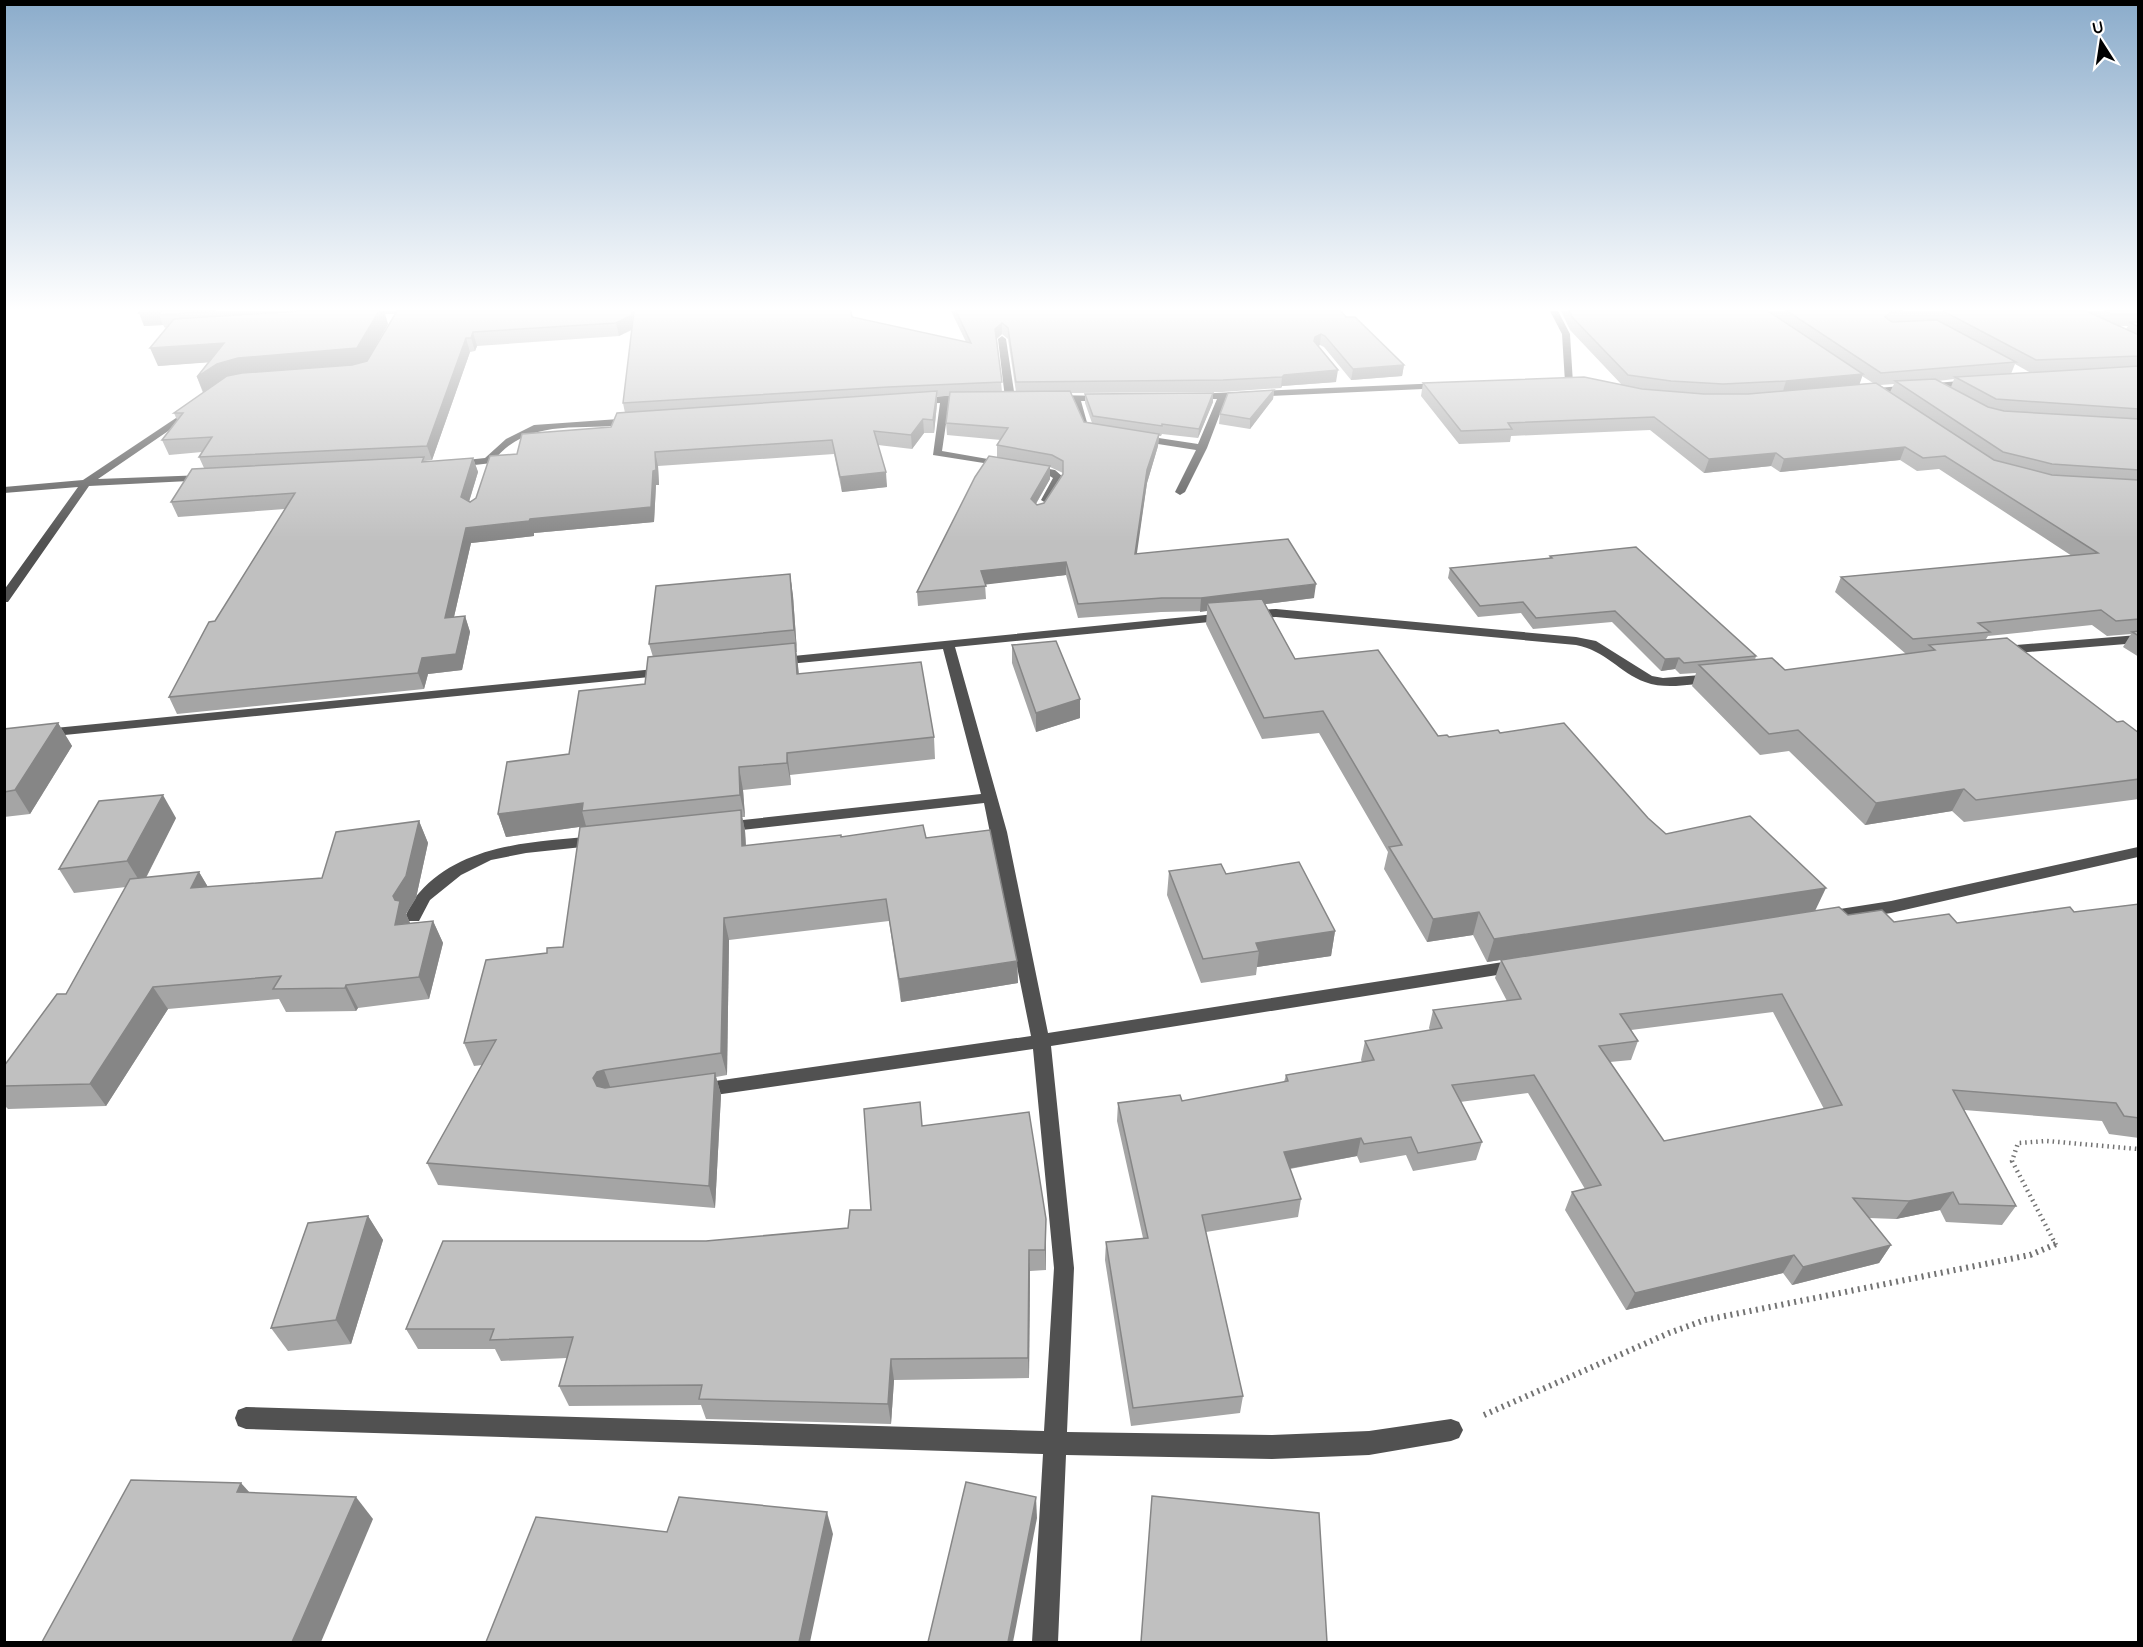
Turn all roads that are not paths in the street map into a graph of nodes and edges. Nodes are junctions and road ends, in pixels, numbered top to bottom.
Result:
1 (1013, 388) edge
2 (1317, 388) edge
3 (1874, 388) edge
4 (1906, 388) edge
5 (1935, 388) edge
6 (1877, 390) junction
7 (1860, 392) edge
8 (1950, 396) edge
9 (1037, 397) edge
10 (1222, 397) junction
11 (977, 398) edge
12 (999, 398) edge
13 (1076, 398) junction
14 (1110, 398) edge
15 (1177, 398) edge
16 (945, 399) junction
17 (910, 401) edge
18 (1893, 402) edge
19 (204, 404) edge
20 (642, 421) edge
21 (1103, 433) edge
22 (1125, 436) edge
23 (1202, 447) junction
24 (445, 465) edge
25 (215, 477) edge
26 (86, 483) junction
27 (4, 490) edge
28 (1180, 492) dead end
29 (1038, 513) edge
30 (4, 599) edge
31 (2139, 639) edge
32 (948, 645) junction
33 (1985, 652) edge
34 (760, 663) edge
35 (678, 671) edge
36 (1723, 677) edge
37 (4, 737) edge
38 (989, 798) junction
39 (704, 829) edge
40 (609, 839) edge
41 (2139, 852) edge
42 (413, 917) dead end
43 (1810, 920) edge
44 (1533, 963) edge
45 (1041, 1041) junction
46 (688, 1091) edge
47 (246, 1418) dead end
48 (1451, 1430) road end
49 (1055, 1443) junction
50 (1045, 1642) edge

1 - 12 street
2 - 10 street
3 - 6 street
4 - 6 street
5 - 8 street
6 - 7 street
6 - 18 street
9 - 13 street
10 - 15 street
10 - 23 street
11 - 16 street
13 - 14 street
13 - 21 street
16 - 17 street
16 - 29 street
19 - 26 street
20 - 24 street
22 - 23 street
23 - 28 street
25 - 26 street
26 - 27 street
26 - 30 street
31 - 33 street
32 - 34 street
32 - 36 street
32 - 38 street
35 - 37 street
38 - 39 street
38 - 45 street
40 - 42 street
41 - 43 street
44 - 45 street
45 - 46 street
45 - 49 street
47 - 49 street
48 - 49 street
49 - 50 street

